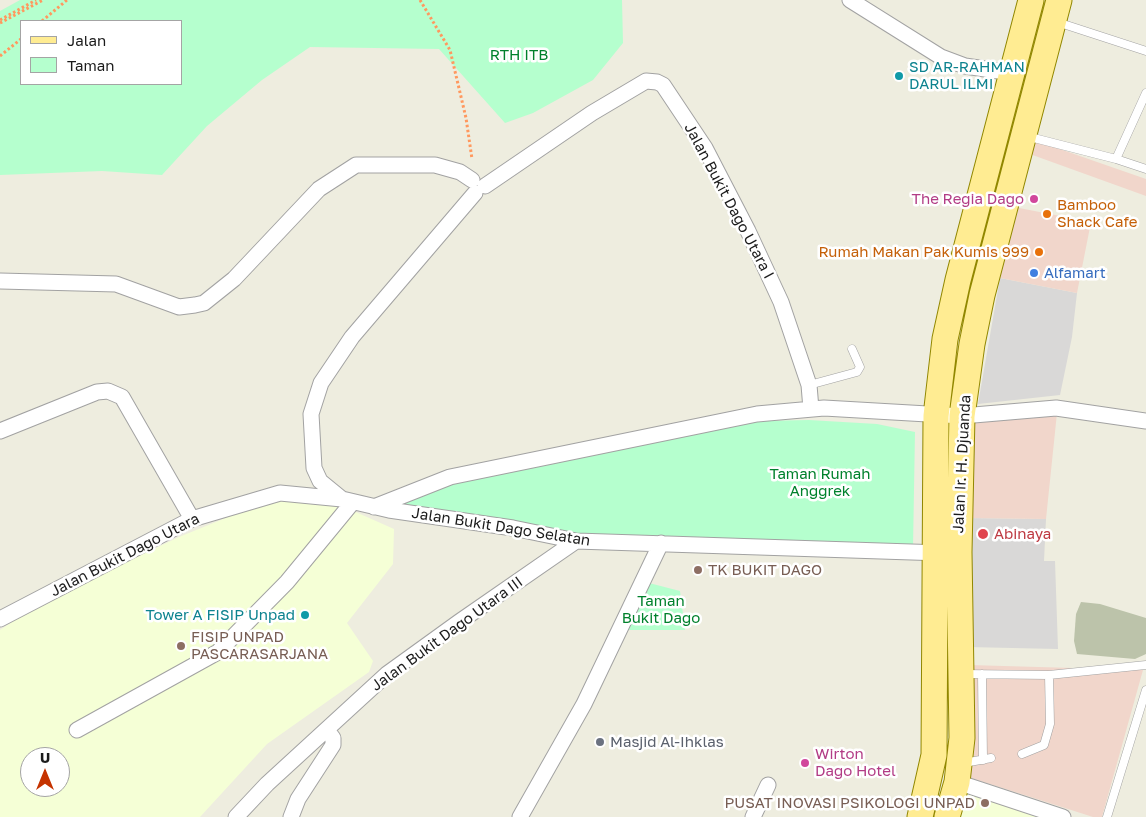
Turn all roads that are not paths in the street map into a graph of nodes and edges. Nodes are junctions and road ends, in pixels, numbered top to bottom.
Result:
1 (850, 0) edge
2 (1031, 0) edge
3 (1057, 10) edge
4 (1146, 51) edge
5 (1012, 73) junction
6 (1146, 93) edge
7 (1025, 135) junction
8 (1116, 159) junction
9 (1146, 169) edge
10 (476, 184) junction
11 (0, 281) edge
12 (852, 349) dead end
13 (809, 385) junction
14 (811, 409) junction
15 (936, 416) junction
16 (962, 416) junction
17 (1146, 421) edge
18 (0, 431) edge
19 (347, 501) junction
20 (374, 507) junction
21 (192, 519) junction
22 (576, 541) junction
23 (661, 543) junction
24 (947, 552) junction
25 (0, 619) edge
26 (1146, 665) edge
27 (972, 674) junction
28 (1049, 675) junction
29 (1146, 690) edge
30 (77, 730) dead end
31 (327, 730) junction
32 (1022, 754) dead end
33 (991, 758) dead end
34 (966, 769) junction
35 (768, 785) dead end
36 (236, 817) edge
37 (291, 817) edge
38 (520, 817) edge
39 (753, 817) edge
40 (920, 817) edge
41 (947, 817) edge
42 (1063, 817) edge
43 (1107, 817) edge

1 - 5 street
2 - 5 main road, Jalan Ir. H. Djuanda
3 - 4 lane
3 - 7 main road, Jalan Ir. H. Djuanda
5 - 15 main road, Jalan Ir. H. Djuanda
6 - 8 lane
7 - 8 lane
7 - 16 main road, Jalan Ir. H. Djuanda
8 - 9 lane
10 - 11 street
10 - 13 street, Jalan Bukit Dago Utara I
10 - 19 street, Jalan Bukit Dago Utara I
12 - 13 lane
13 - 14 street, Jalan Bukit Dago Utara I
14 - 15 street
14 - 20 street
15 - 16 street
15 - 24 main road, Jalan Ir. H. Djuanda
16 - 17 street
16 - 24 main road, Jalan Ir. H. Djuanda
18 - 21 street
19 - 20 street, Jalan Bukit Dago Selatan
19 - 21 street, Jalan Bukit Dago Utara
19 - 30 street
20 - 22 street, Jalan Bukit Dago Selatan
21 - 25 street, Jalan Bukit Dago Utara
22 - 23 street, Jalan Bukit Dago Selatan
22 - 31 street, Jalan Bukit Dago Utara III
23 - 24 street, Jalan Bukit Dago Selatan
23 - 38 street
24 - 27 main road, Jalan Ir. H. Djuanda
24 - 40 main road, Jalan Ir. H. Djuanda
26 - 28 lane
27 - 28 lane
27 - 34 main road, Jalan Ir. H. Djuanda
28 - 32 lane
29 - 43 lane
31 - 36 street, Jalan Bukit Dago Utara III
31 - 37 street
33 - 34 lane
34 - 41 main road, Jalan Ir. H. Djuanda
34 - 42 street
35 - 39 street

